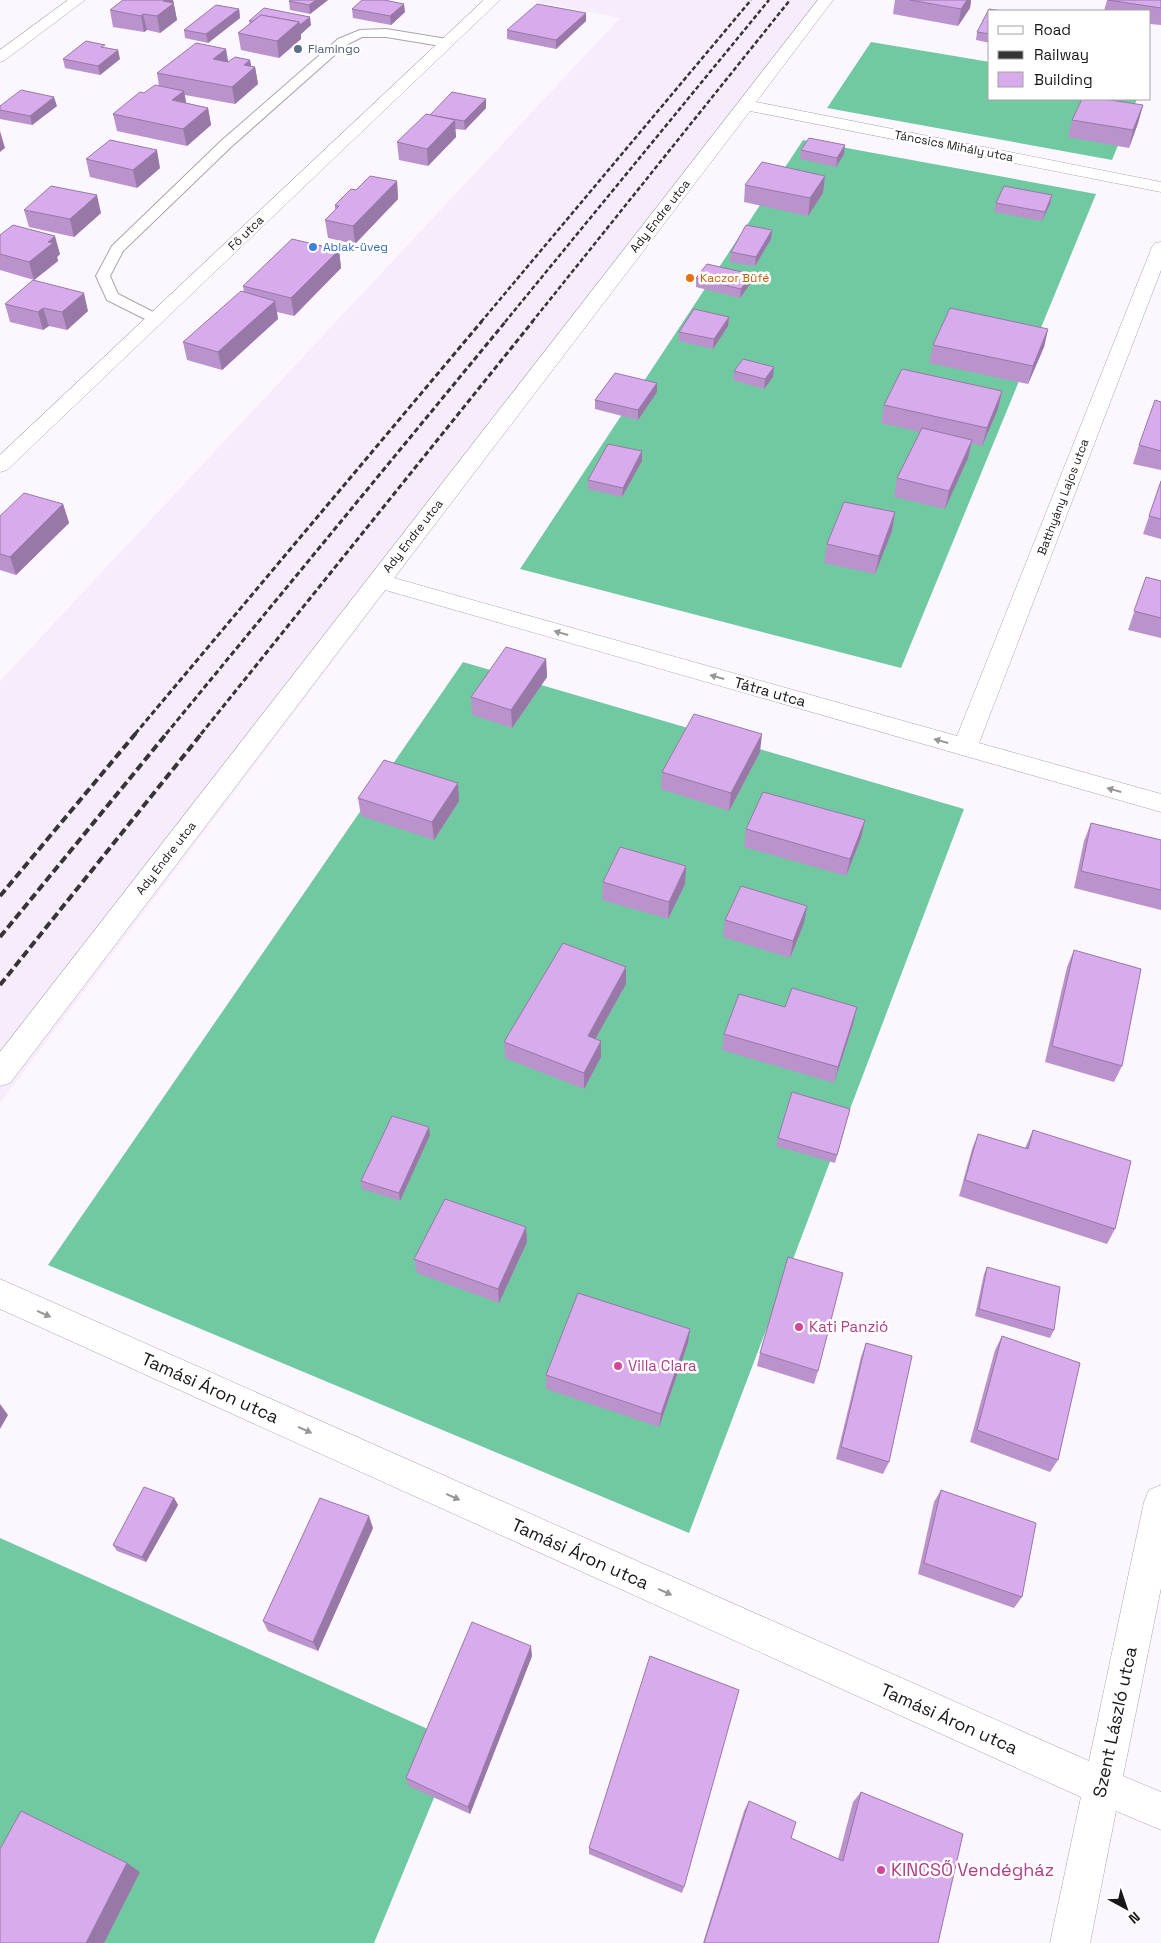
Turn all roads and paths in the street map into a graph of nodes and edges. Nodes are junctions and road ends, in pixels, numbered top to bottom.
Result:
1 (78, 0) edge
2 (493, 0) edge
3 (826, 0) edge
4 (447, 43) junction
5 (0, 57) edge
6 (746, 105) junction
7 (1161, 187) edge
8 (1161, 248) edge
9 (156, 319) junction
10 (0, 466) edge
11 (378, 581) junction
12 (966, 748) junction
13 (1161, 803) edge
14 (0, 1074) edge
15 (0, 1294) edge
16 (1161, 1502) edge
17 (1102, 1787) junction
18 (1161, 1811) edge
19 (1070, 1943) edge

1 - 5 street
2 - 4 street, Fő utca
3 - 6 street, Ady Endre utca
4 - 9 street, Fő utca
4 - 9 lane
6 - 7 street, Táncsics Mihály utca
6 - 11 street, Ady Endre utca
8 - 12 street, Batthyány Lajos utca
9 - 10 street, Fő utca
12 -> 11 street, Tátra utca
11 - 14 street, Ady Endre utca
13 -> 12 street, Tátra utca
15 -> 17 street, Tamási Áron utca
16 - 17 street, Szent László utca
17 - 18 street, Tamási Áron utca
17 - 19 street, Szent László utca

